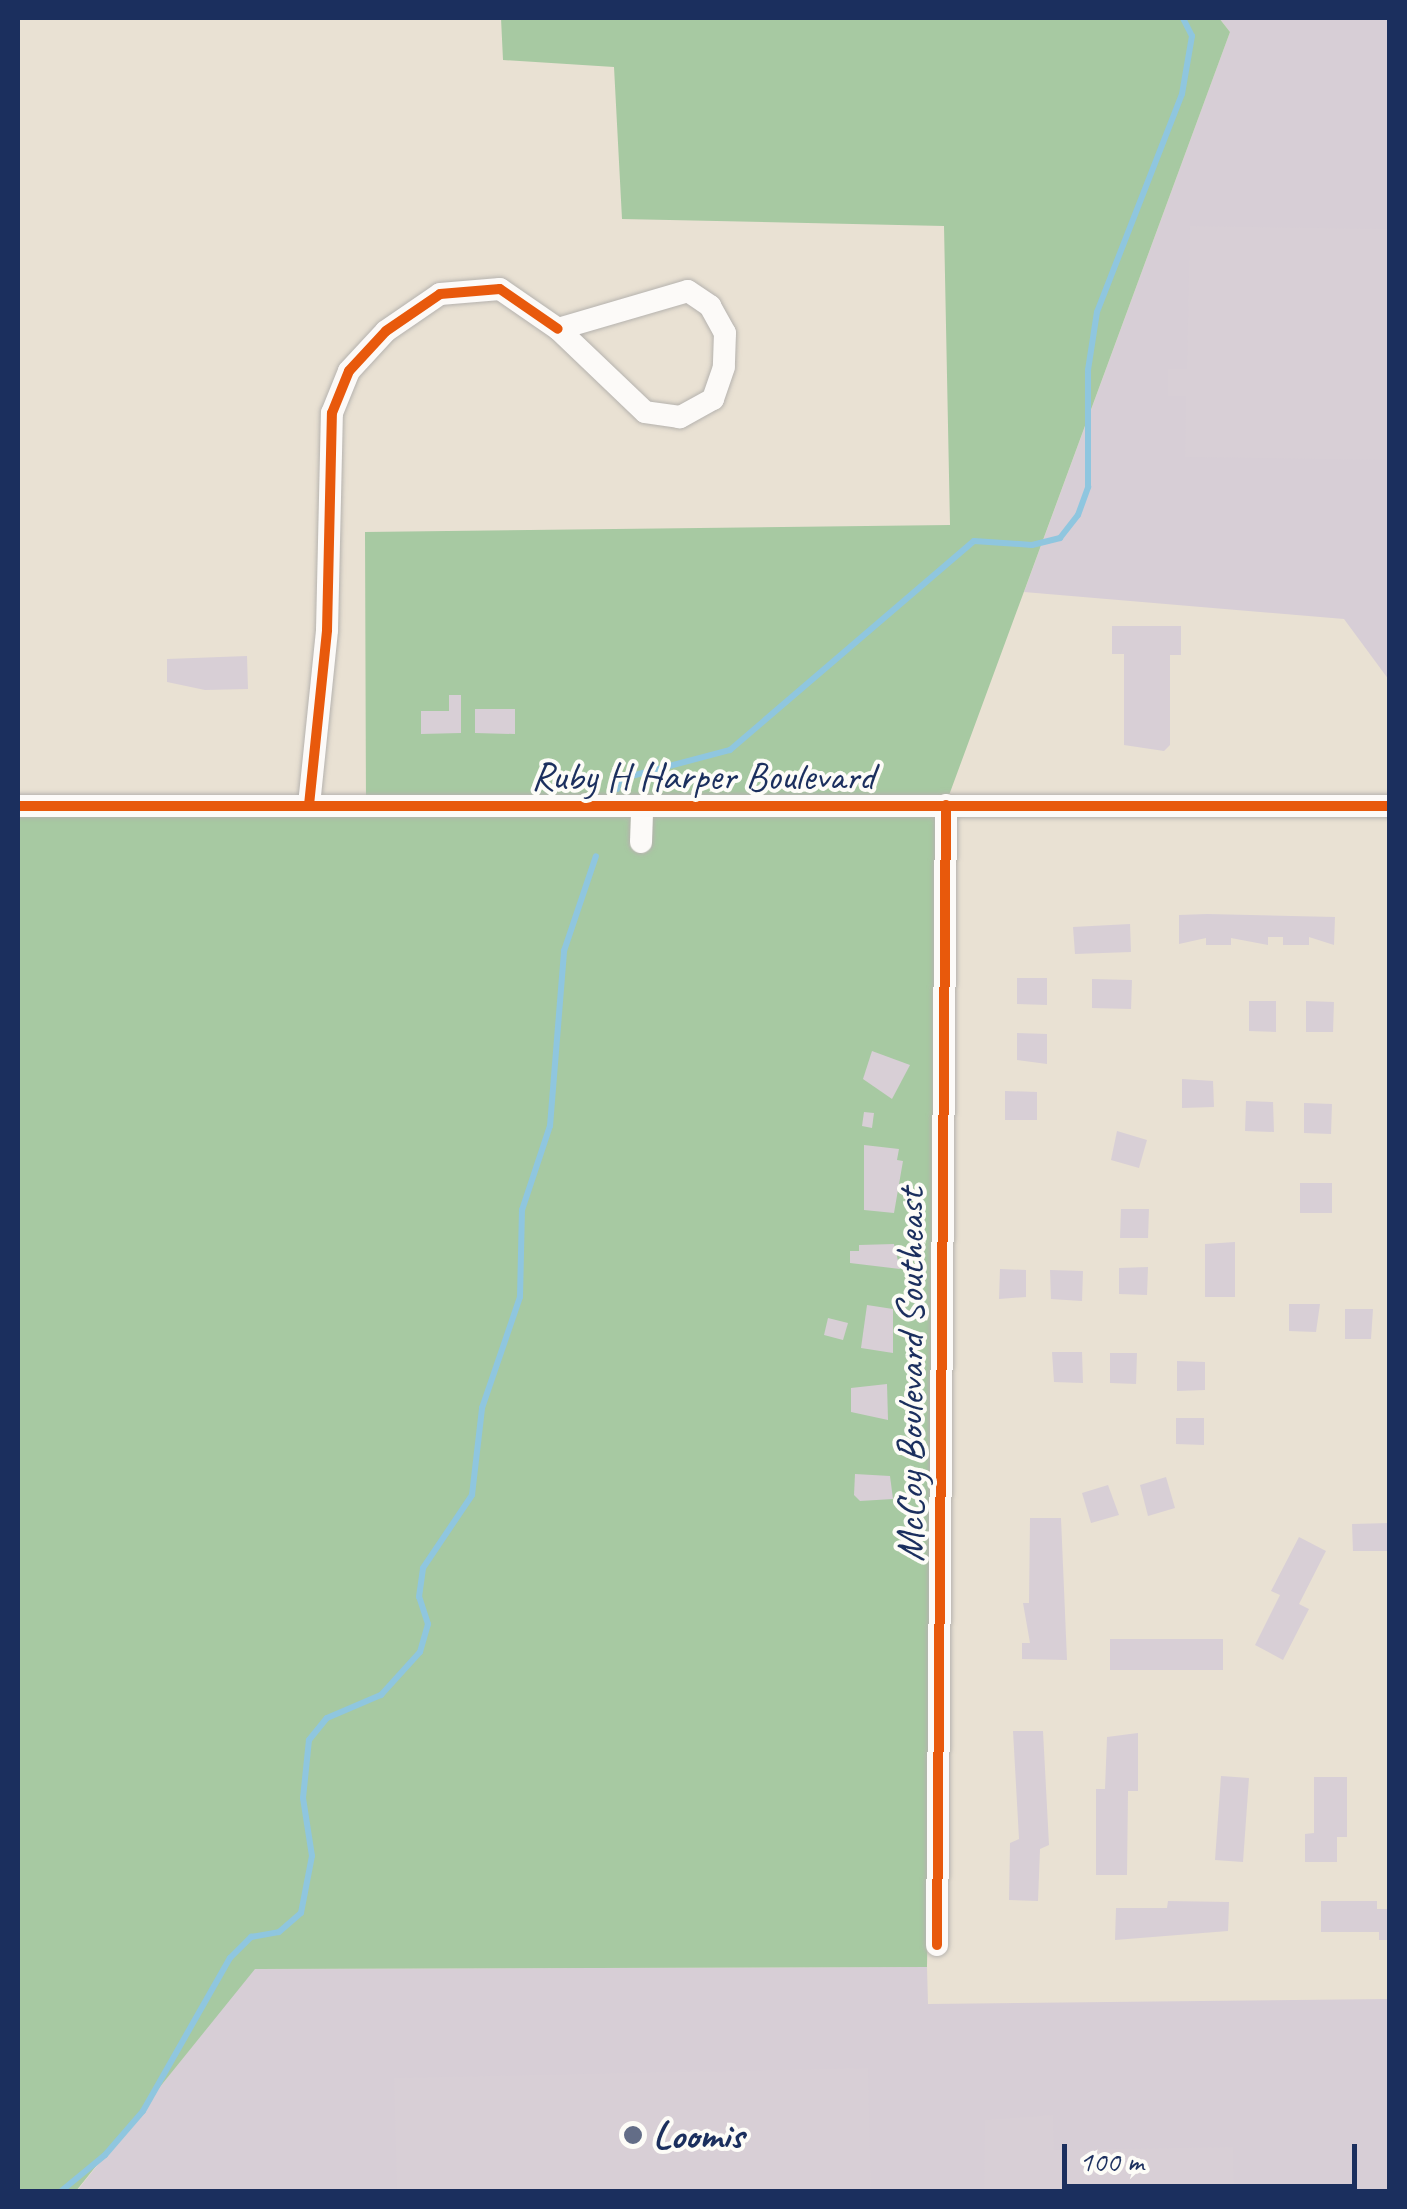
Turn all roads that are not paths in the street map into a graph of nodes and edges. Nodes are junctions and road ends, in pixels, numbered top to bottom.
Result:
1 (558, 329) junction
2 (309, 805) junction
3 (18, 806) edge
4 (642, 806) junction
5 (946, 806) junction
6 (1390, 806) edge
7 (641, 842) dead end
8 (937, 1945) dead end

1 - 1 street
1 - 2 street
2 - 3 street, Ruby H Harper Boulevard
2 - 4 street, Ruby H Harper Boulevard
4 - 5 street, Ruby H Harper Boulevard
4 - 7 street
5 - 6 street, Ruby H Harper Boulevard
5 - 8 street, McCoy Boulevard Southeast

